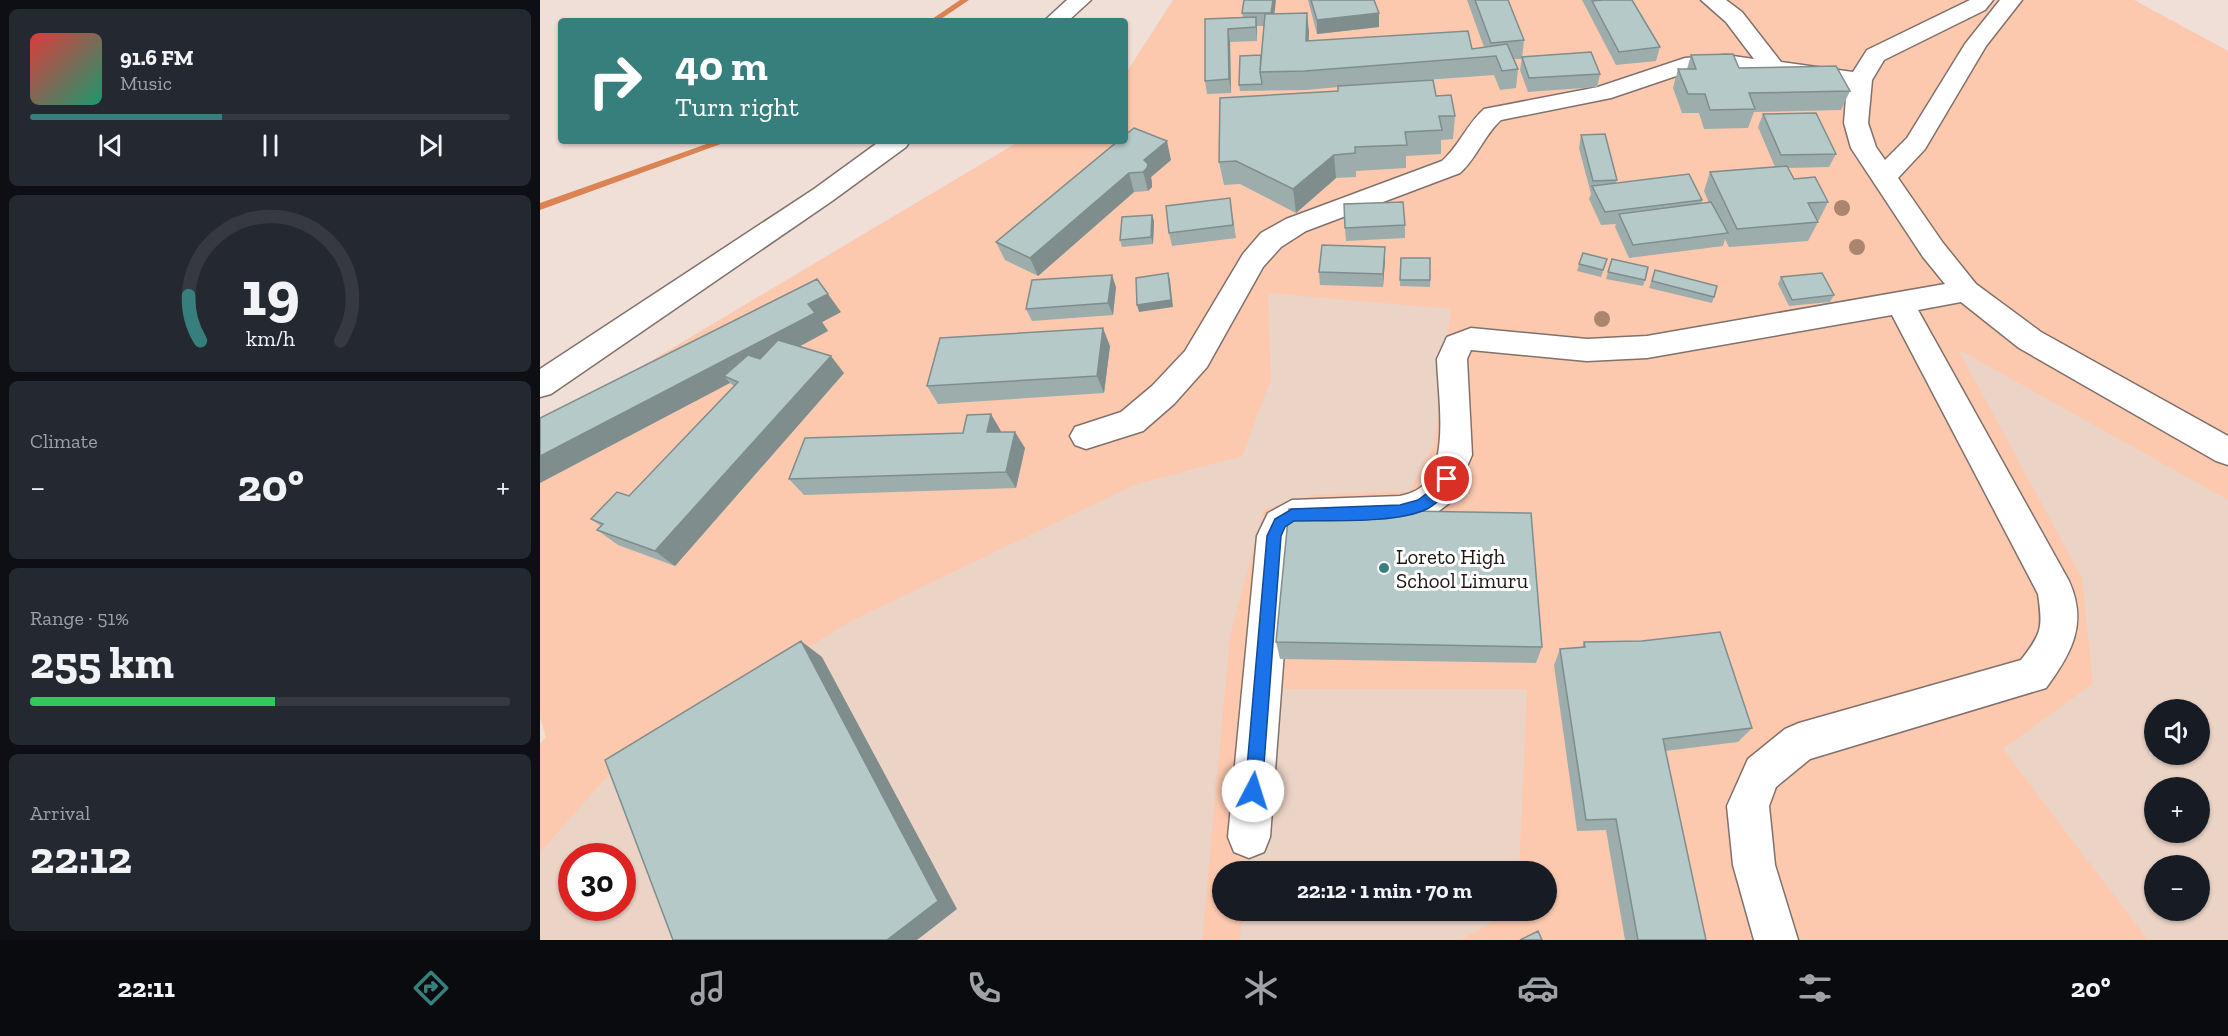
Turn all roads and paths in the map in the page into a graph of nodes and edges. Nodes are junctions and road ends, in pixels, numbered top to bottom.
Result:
1 (1080, 0) edge
2 (1712, 0) edge
3 (1982, 0) edge
4 (2011, 0) edge
5 (1059, 18) edge
6 (1774, 69) junction
7 (1860, 80) junction
8 (893, 144) edge
9 (1885, 176) junction
10 (1966, 291) junction
11 (1900, 303) junction
12 (540, 385) edge
13 (1086, 436) dead end
14 (2228, 452) edge
15 (1249, 837) dead end
16 (1776, 940) edge

1 - 5 street
2 - 6 street
3 - 7 street
4 - 9 street
6 - 7 street
6 - 13 street
7 - 9 street
8 - 12 street
9 - 10 street
10 - 11 street
10 - 14 street
11 - 15 street
11 - 16 street

